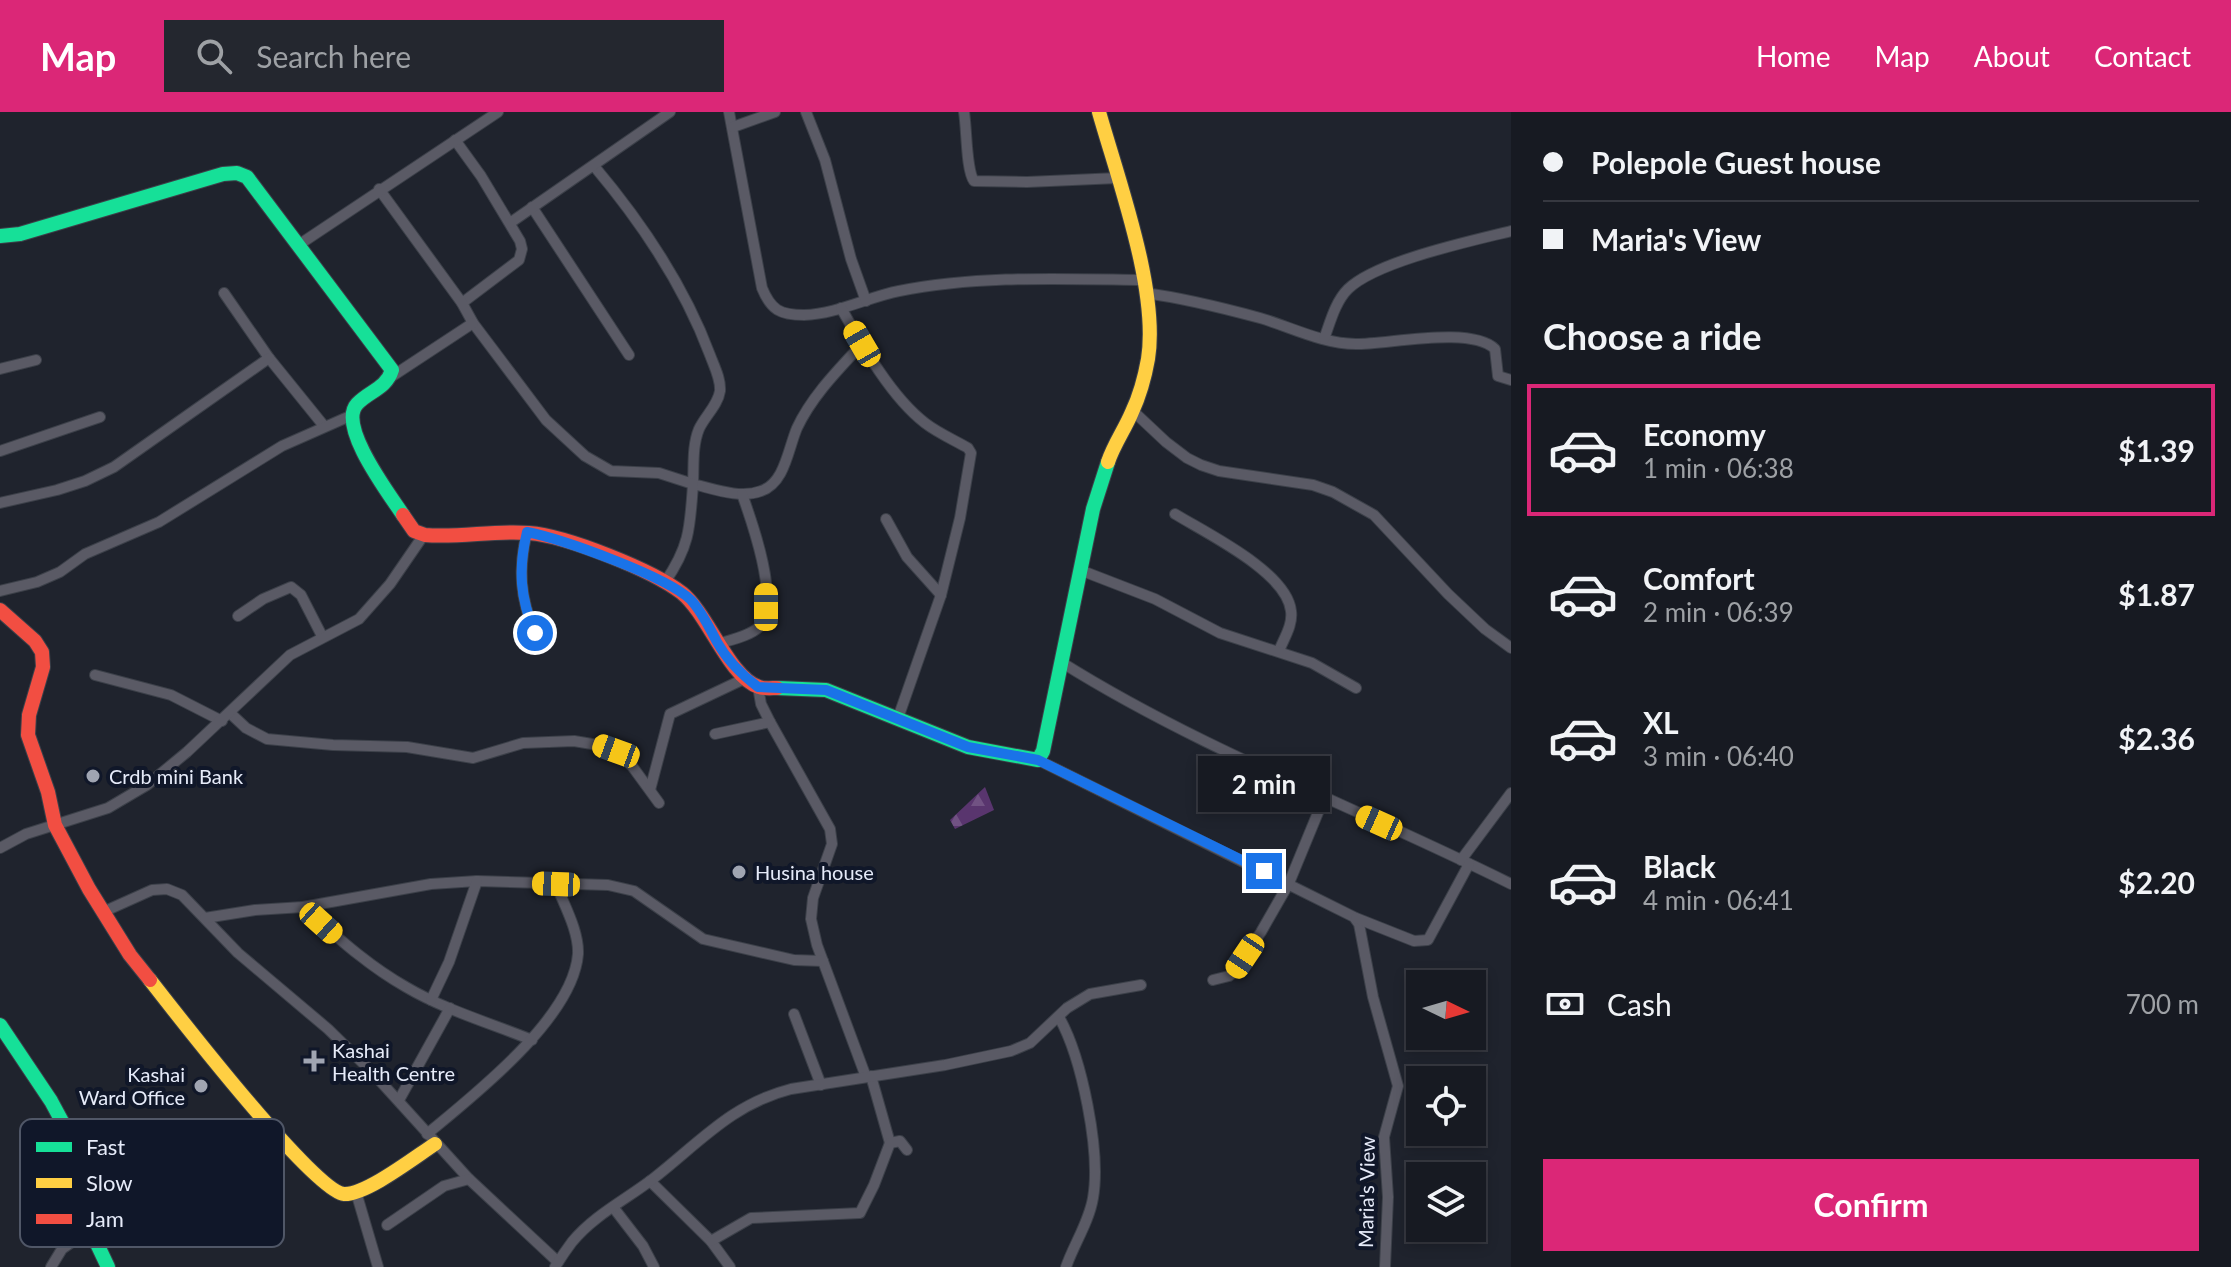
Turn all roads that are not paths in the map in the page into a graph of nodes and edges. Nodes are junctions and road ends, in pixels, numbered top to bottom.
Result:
1 (498, 112) edge
2 (670, 112) edge
3 (729, 112) edge
4 (775, 112) edge
5 (806, 112) edge
6 (964, 112) edge
7 (1099, 112) edge
8 (733, 127) junction
9 (455, 140) junction
10 (594, 166) junction
11 (1118, 178) junction
12 (379, 189) junction
13 (532, 207) junction
14 (510, 223) junction
15 (1511, 231) edge
16 (0, 236) edge
17 (300, 244) junction
18 (1145, 287) junction
19 (224, 293) dead end
20 (866, 301) junction
21 (462, 303) junction
22 (841, 308) junction
23 (473, 323) junction
24 (1324, 339) junction
25 (862, 344) junction
26 (629, 355) dead end
27 (269, 358) junction
28 (36, 360) dead end
29 (0, 369) edge
30 (391, 377) junction
31 (1511, 380) edge
32 (1133, 411) junction
33 (350, 416) junction
34 (100, 417) dead end
35 (324, 426) junction
36 (0, 451) edge
37 (693, 484) junction
38 (742, 494) junction
39 (0, 502) edge
40 (1175, 514) dead end
41 (886, 519) dead end
42 (527, 532) junction
43 (423, 536) junction
44 (1080, 570) junction
45 (665, 582) junction
46 (0, 591) edge
47 (941, 595) junction
48 (0, 610) edge
49 (238, 616) dead end
50 (535, 633) dead end
51 (322, 636) junction
52 (718, 644) junction
53 (1511, 648) edge
54 (1279, 651) junction
55 (1061, 662) junction
56 (95, 675) dead end
57 (752, 682) junction
58 (1356, 688) dead end
59 (226, 717) junction
60 (898, 718) junction
61 (770, 722) junction
62 (715, 734) dead end
63 (1038, 760) junction
64 (650, 790) junction
65 (1511, 793) edge
66 (1324, 798) junction
67 (659, 803) dead end
68 (55, 825) junction
69 (0, 848) edge
70 (1465, 862) junction
71 (477, 881) junction
72 (1289, 883) junction
73 (556, 884) junction
74 (1511, 884) edge
75 (303, 907) junction
76 (103, 912) junction
77 (1354, 917) junction
78 (205, 918) junction
79 (823, 961) junction
80 (1213, 980) dead end
81 (1141, 985) dead end
82 (431, 1000) junction
83 (450, 1008) junction
84 (794, 1014) dead end
85 (1059, 1017) junction
86 (0, 1025) edge
87 (532, 1040) junction
88 (869, 1076) junction
89 (821, 1085) junction
90 (399, 1100) junction
91 (61, 1119) edge
92 (265, 1119) edge
93 (431, 1139) junction
94 (284, 1141) edge
95 (890, 1143) junction
96 (907, 1150) dead end
97 (469, 1179) junction
98 (650, 1181) junction
99 (356, 1192) junction
100 (613, 1207) junction
101 (387, 1225) dead end
102 (711, 1241) junction
103 (65, 1247) edge
104 (99, 1247) edge
105 (556, 1264) edge
106 (51, 1267) edge
107 (108, 1267) edge
108 (378, 1267) edge
109 (654, 1267) edge
110 (730, 1267) edge
111 (1066, 1267) edge
112 (1385, 1267) edge

1 - 9 street
2 - 10 street
3 - 8 street
4 - 8 street
5 - 20 street
6 - 11 street
7 - 11 street
8 - 22 street
9 - 12 street
9 - 14 street
10 - 13 street
10 - 37 street
11 - 18 street
12 - 17 street
12 - 21 street
13 - 14 street
13 - 26 street
14 - 21 street
15 - 24 street
16 - 17 street
17 - 30 street
18 - 20 street
18 - 24 street
18 - 32 street
19 - 27 street
20 - 22 street
21 - 23 street
22 - 25 street
23 - 30 street
23 - 37 street
24 - 31 street
25 - 38 street
25 - 47 street
27 - 35 street
27 - 39 street
28 - 29 street
30 - 33 street
32 - 44 street
32 - 53 street
33 - 35 street
33 - 43 street
34 - 36 street
35 - 46 street
37 - 38 street
37 - 45 street
38 - 52 street
40 - 54 street
41 - 47 street
42 - 43 street
42 - 45 street
42 - 50 street
43 - 51 street
44 - 54 street
44 - 55 street
45 - 52 street
47 - 60 street
48 - 68 street
49 - 51 street
51 - 59 street
52 - 57 street
54 - 58 street
55 - 63 street
55 - 66 street
56 - 59 street
57 - 60 street
57 - 61 street
57 - 64 street
59 - 64 street
59 - 68 street
60 - 63 street
61 - 62 street
61 - 79 street
63 - 72 street
64 - 67 street
65 - 70 street
66 - 70 street
66 - 72 street
68 - 69 street
68 - 76 street
70 - 74 street
70 - 77 street
71 - 73 street
71 - 75 street
71 - 82 street
72 - 77 street
72 - 80 street
73 - 79 street
73 - 87 street
75 - 78 street
75 - 82 street
76 - 78 street
76 - 92 street
77 - 112 street, Maria's View
78 - 90 street
79 - 88 street
81 - 85 street
82 - 83 street
83 - 87 street
83 - 90 street
84 - 89 street
85 - 88 street
85 - 111 street
86 - 91 street
87 - 93 street
88 - 89 street
88 - 95 street
89 - 98 street
90 - 93 street
93 - 97 street
93 - 99 street
94 - 99 street
95 - 96 street
95 - 102 street
97 - 101 street
97 - 105 street
98 - 100 street
98 - 102 street
99 - 108 street
100 - 105 street
100 - 109 street
102 - 110 street
103 - 106 street
104 - 107 street

